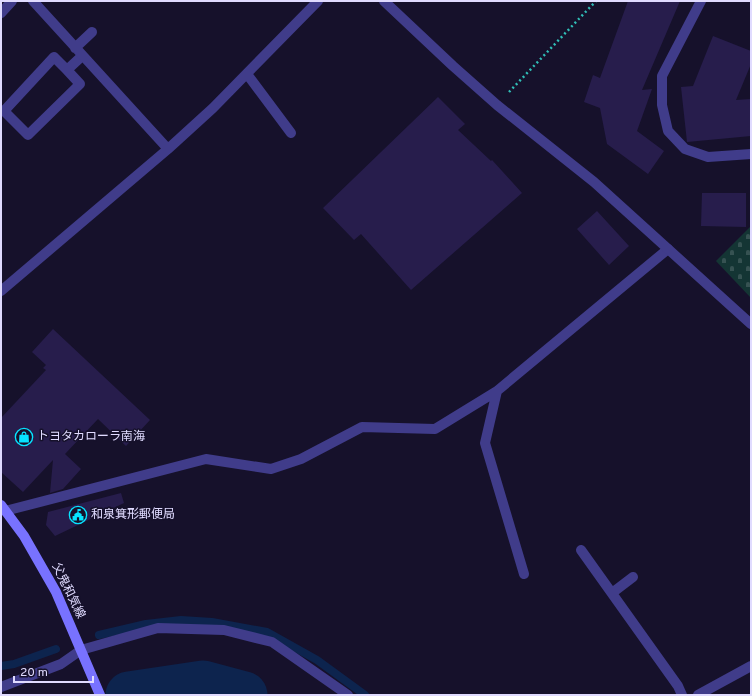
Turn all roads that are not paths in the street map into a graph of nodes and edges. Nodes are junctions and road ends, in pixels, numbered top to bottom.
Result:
1 (12, 1) edge
2 (33, 1) edge
3 (318, 1) edge
4 (384, 1) edge
5 (701, 1) edge
6 (1, 13) edge
7 (92, 32) dead end
8 (75, 48) junction
9 (82, 56) junction
10 (67, 70) junction
11 (247, 74) junction
12 (291, 133) dead end
13 (168, 149) junction
14 (751, 154) edge
15 (668, 249) junction
16 (1, 291) edge
17 (751, 324) edge
18 (497, 391) junction
19 (3, 508) edge
20 (581, 550) dead end
21 (524, 574) dead end
22 (633, 578) dead end
23 (612, 593) junction
24 (81, 650) junction
25 (751, 666) edge
26 (1, 687) edge
27 (100, 695) edge
28 (348, 695) edge
29 (682, 695) edge
30 (698, 695) edge

1 - 6 street
2 - 8 street
3 - 11 street
4 - 15 street
5 - 14 street
7 - 8 street
8 - 9 street
9 - 10 street
9 - 13 street
10 - 10 street
11 - 12 street
11 - 13 street
13 - 16 street
15 - 17 street
15 - 18 street
18 - 19 street
18 - 21 street
19 - 24 main road, 父鬼和気線
20 - 23 street
22 - 23 street
23 - 29 street
24 - 26 street
24 - 27 main road, 父鬼和気線
24 - 28 street
25 - 30 street

